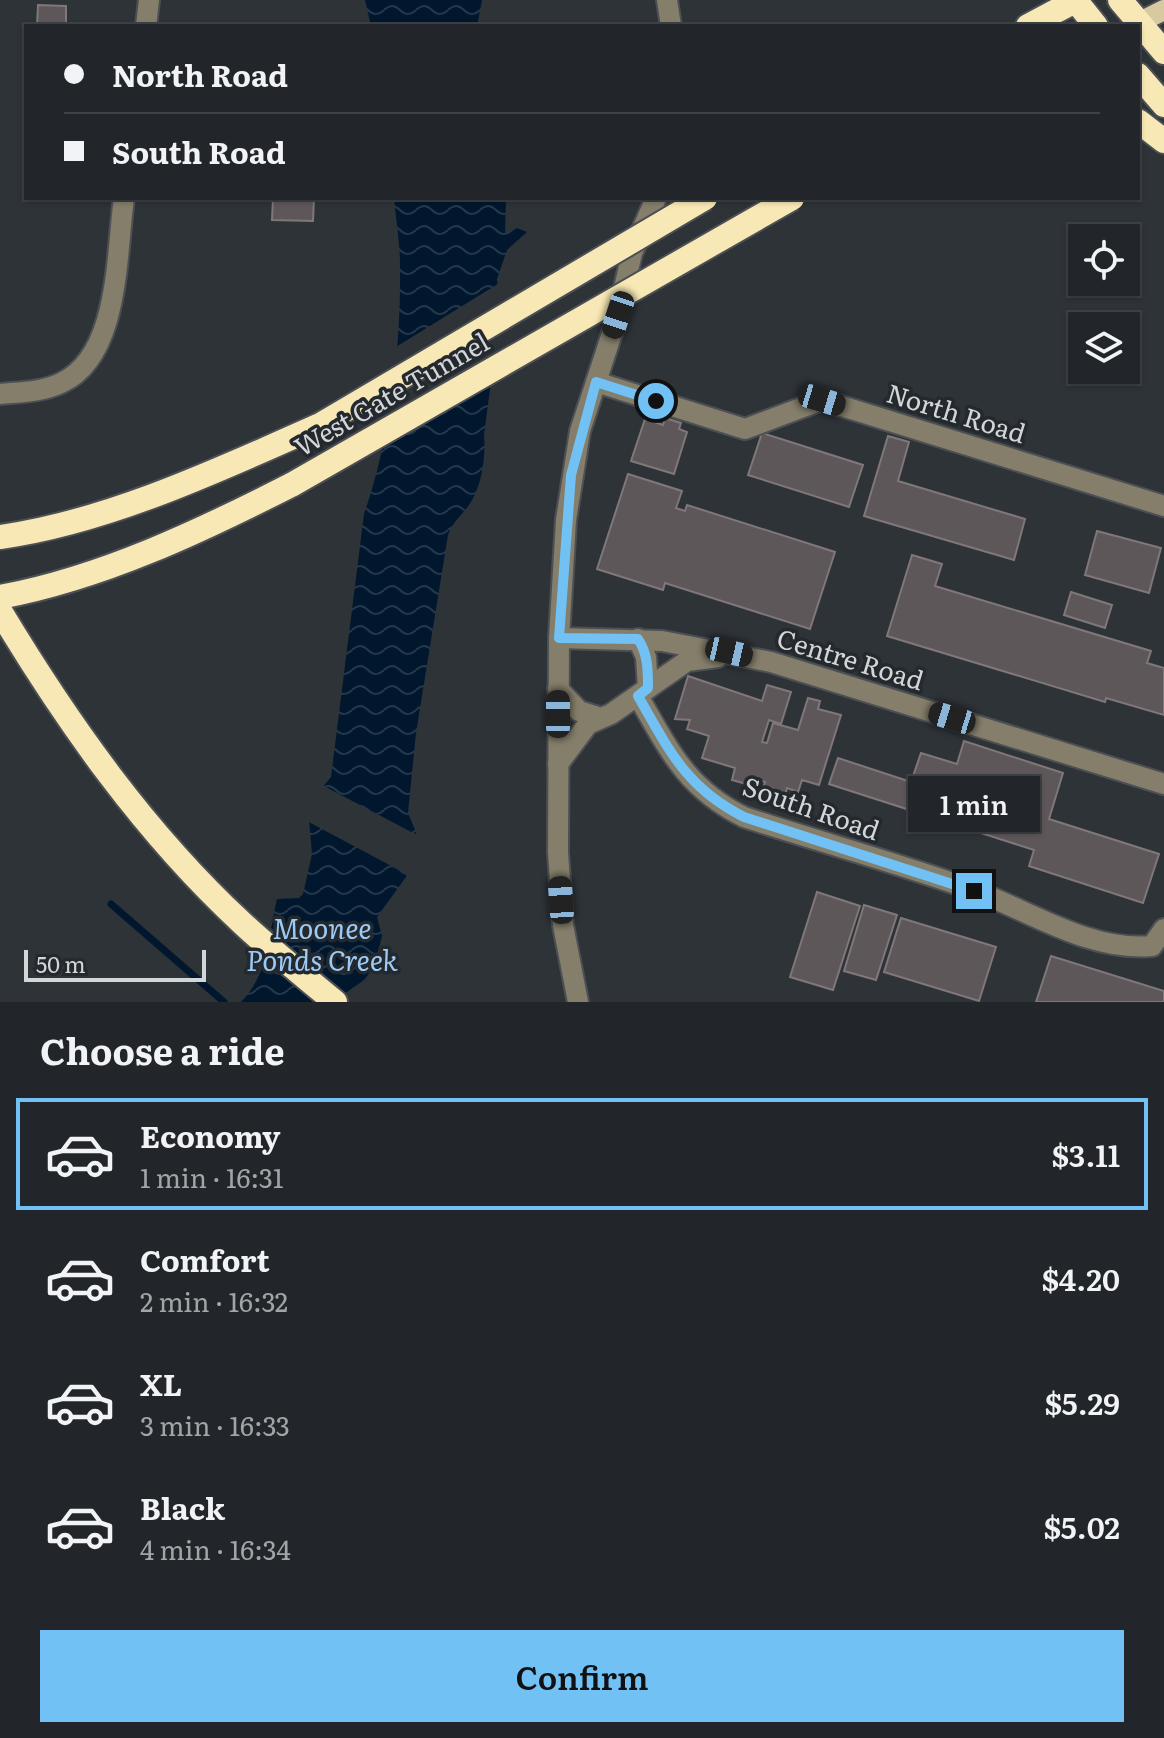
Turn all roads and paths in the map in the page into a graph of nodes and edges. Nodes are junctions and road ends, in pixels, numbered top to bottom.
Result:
1 (149, 0) edge
2 (667, 0) edge
3 (1076, 0) edge
4 (1120, 0) edge
5 (1164, 10) edge
6 (146, 24) edge
7 (671, 24) edge
8 (1032, 24) edge
9 (1094, 24) edge
10 (1134, 24) edge
11 (1140, 30) edge
12 (1164, 52) edge
13 (1140, 77) edge
14 (1164, 105) edge
15 (1140, 123) edge
16 (1164, 141) edge
17 (124, 200) edge
18 (655, 200) edge
19 (702, 200) edge
20 (788, 200) edge
21 (596, 382) junction
22 (0, 394) edge
23 (1164, 506) edge
24 (0, 537) edge
25 (0, 597) edge
26 (0, 611) edge
27 (559, 638) junction
28 (638, 639) junction
29 (771, 662) junction
30 (558, 689) junction
31 (643, 692) junction
32 (604, 716) junction
33 (558, 764) junction
34 (1164, 784) edge
35 (1158, 937) edge
36 (335, 1002) edge
37 (578, 1002) edge

1 - 6 street
2 - 7 street
3 - 8 highway
3 - 9 highway
4 - 10 highway
5 - 10 main road
11 - 12 highway
13 - 14 highway
15 - 16 highway
17 - 22 street
18 - 21 street
19 - 24 highway, West Gate Tunnel, bridge
20 - 25 highway, West Gate Tunnel, bridge
21 - 23 street, North Road
21 - 27 street
26 - 36 highway
27 - 28 street, Centre Road
27 - 30 street
28 - 29 street, Centre Road
28 - 31 street
29 - 31 street
29 - 34 street, Centre Road
30 - 32 street
30 - 33 street
31 - 32 street
31 - 35 street, South Road
32 - 33 street
33 - 37 street

